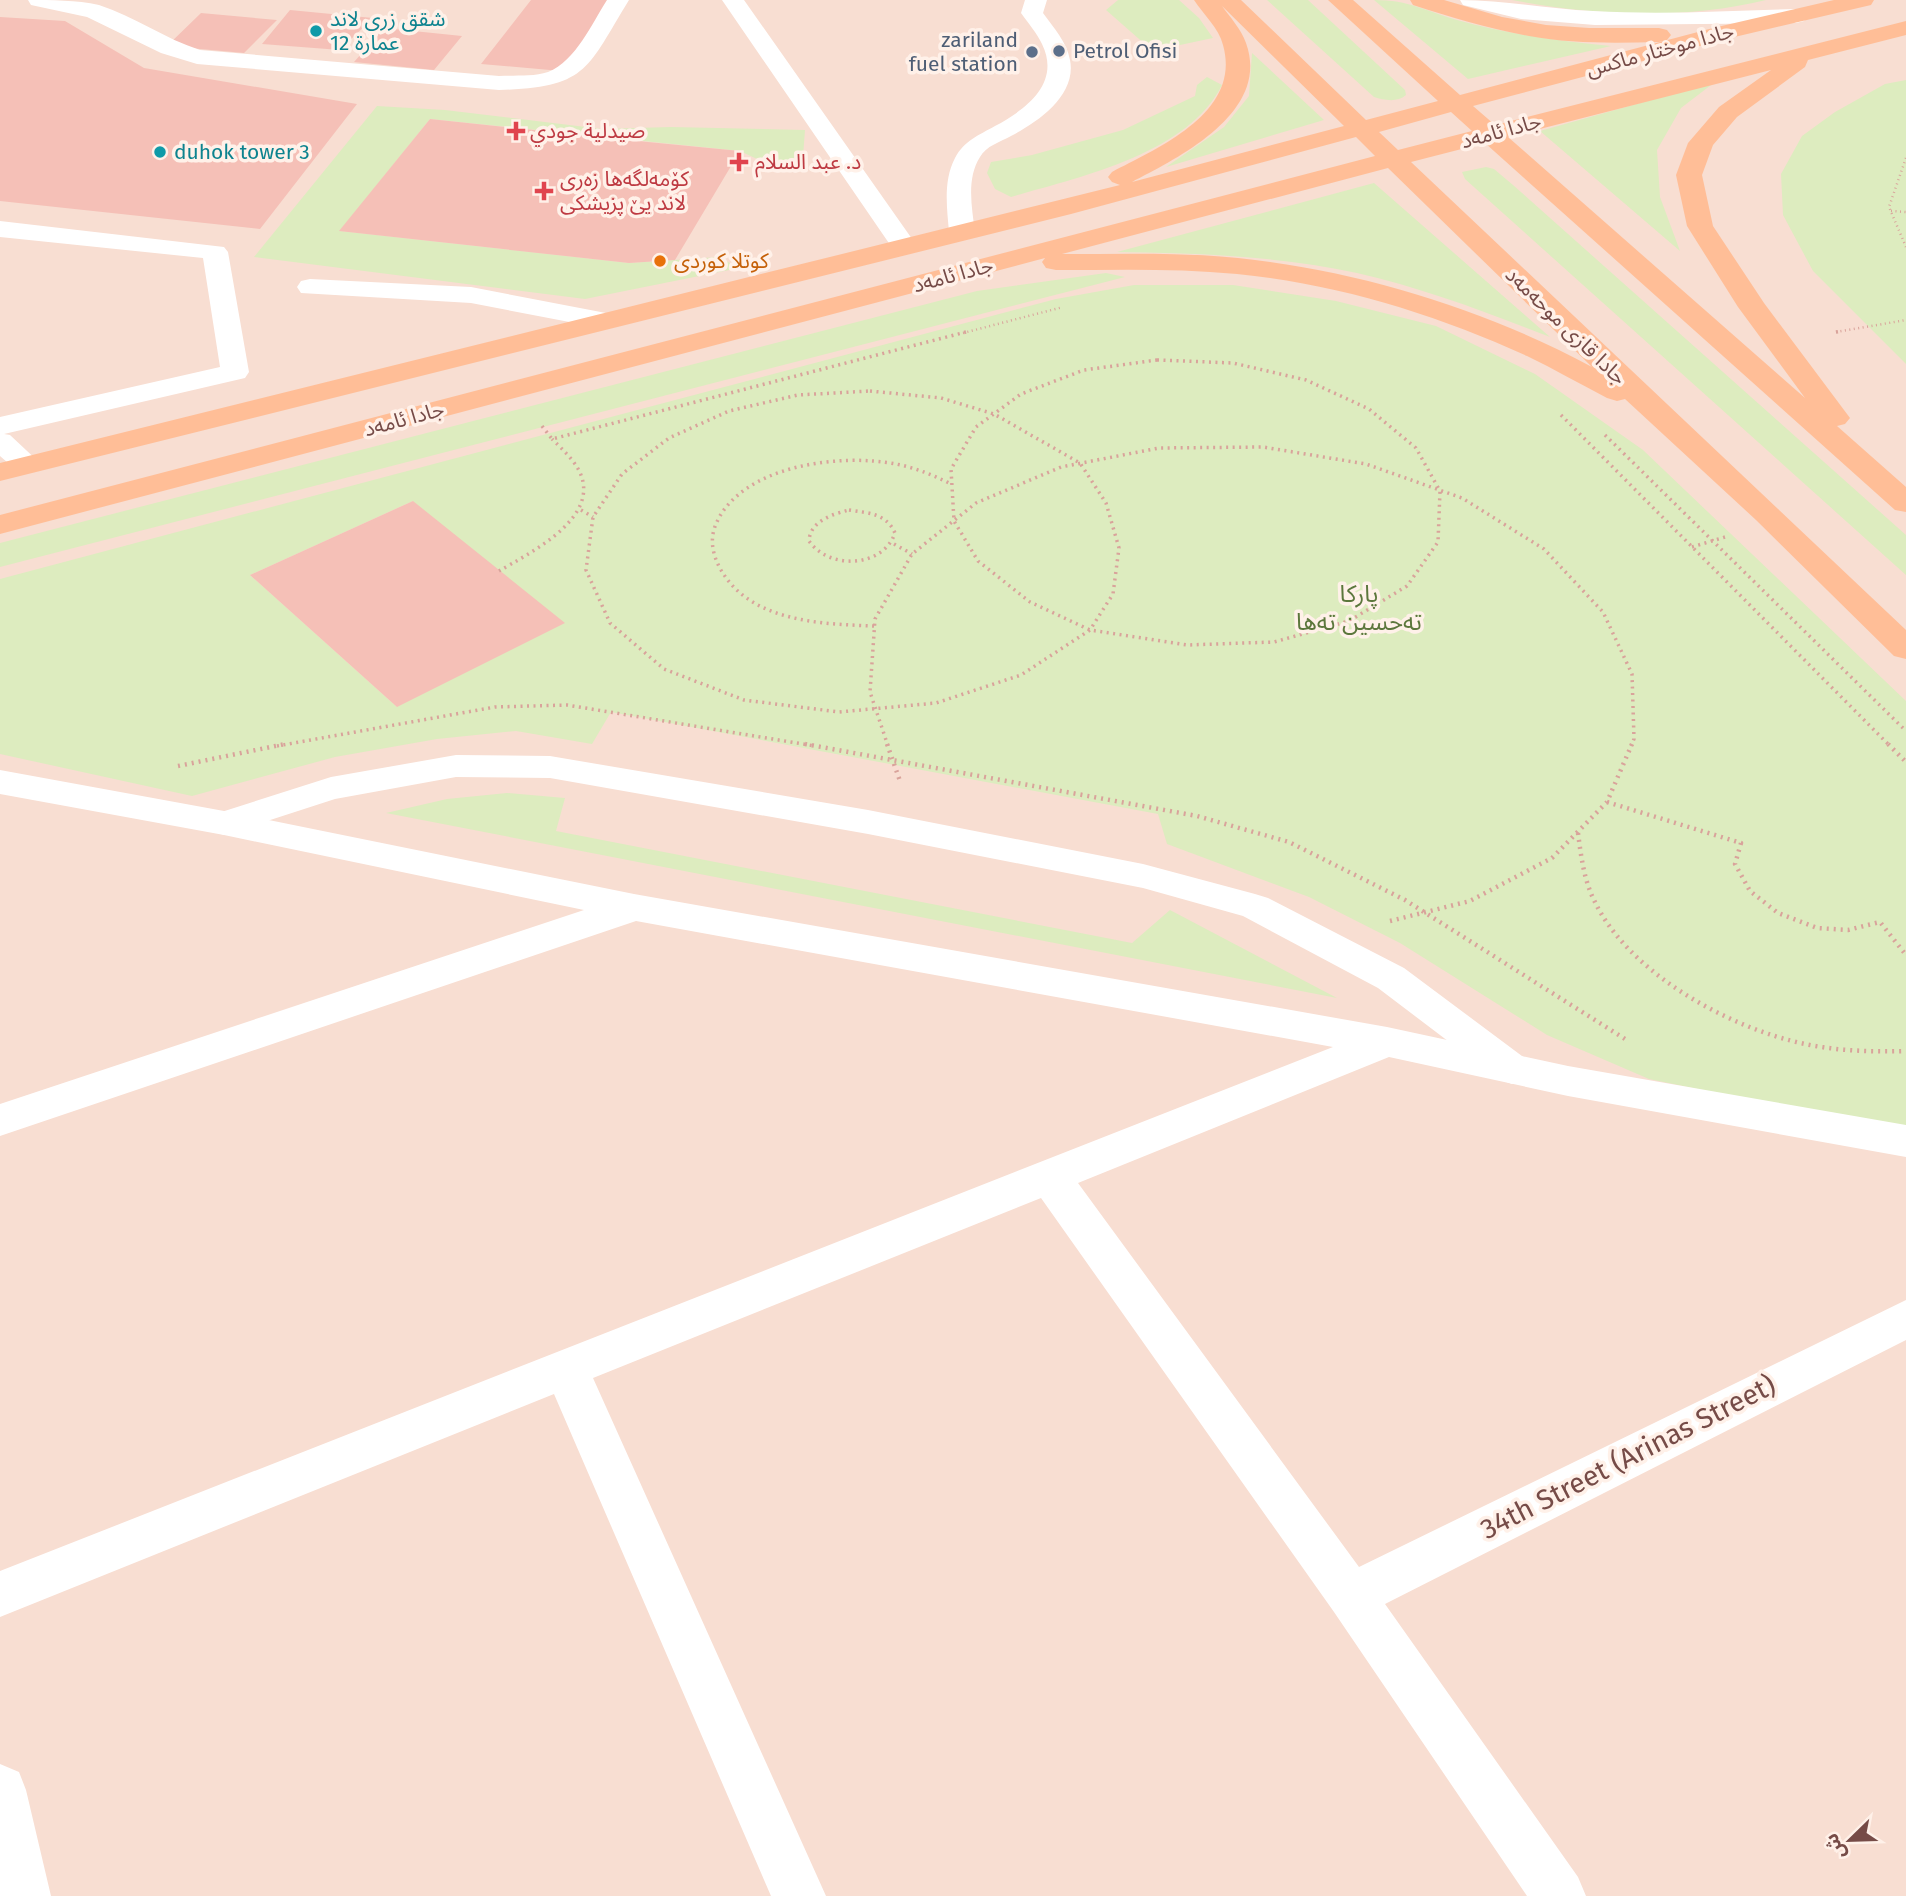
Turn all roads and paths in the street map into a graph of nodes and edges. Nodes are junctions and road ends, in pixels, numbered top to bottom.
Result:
1 (39, 0) edge
2 (618, 0) edge
3 (733, 0) edge
4 (1036, 0) edge
5 (1205, 0) edge
6 (1228, 0) edge
7 (1339, 0) edge
8 (1421, 0) edge
9 (1471, 0) edge
10 (1863, 0) edge
11 (1796, 16) junction
12 (1906, 28) edge
13 (1721, 33) junction
14 (1811, 52) junction
15 (1457, 103) junction
16 (1363, 129) junction
17 (1490, 134) junction
18 (1906, 158) edge
19 (1394, 160) junction
20 (1062, 208) junction
21 (1891, 211) junction
22 (1906, 212) edge
23 (0, 229) edge
24 (962, 232) junction
25 (905, 246) junction
26 (1906, 247) edge
27 (995, 264) junction
28 (310, 287) dead end
29 (1065, 306) dead end
30 (1906, 320) edge
31 (606, 321) junction
32 (1836, 332) dead end
33 (514, 390) junction
34 (1654, 411) junction
35 (1558, 412) dead end
36 (994, 414) junction
37 (555, 422) dead end
38 (0, 426) edge
39 (542, 426) junction
40 (1603, 433) dead end
41 (552, 439) junction
42 (0, 441) edge
43 (1080, 463) junction
44 (14, 469) edge
45 (952, 484) junction
46 (1440, 491) junction
47 (1896, 495) edge
48 (581, 510) junction
49 (593, 517) junction
50 (954, 521) junction
51 (0, 525) edge
52 (894, 544) junction
53 (912, 554) junction
54 (499, 571) dead end
55 (874, 626) junction
56 (1090, 630) junction
57 (1906, 649) edge
58 (876, 709) junction
59 (1906, 732) edge
60 (892, 758) junction
61 (1906, 762) edge
62 (0, 782) edge
63 (1607, 802) junction
64 (225, 823) junction
65 (916, 832) junction
66 (1578, 832) junction
67 (634, 907) junction
68 (1425, 912) junction
69 (1314, 939) junction
70 (1906, 955) edge
71 (1626, 1040) dead end
72 (1387, 1042) junction
73 (1906, 1051) edge
74 (1512, 1069) junction
75 (0, 1120) edge
76 (1906, 1141) edge
77 (1051, 1178) junction
78 (1906, 1318) edge
79 (565, 1367) junction
80 (0, 1594) edge
81 (1350, 1596) junction
82 (0, 1790) edge
83 (24, 1896) edge
84 (799, 1896) edge
85 (1559, 1896) edge

1 - 2 street
3 - 25 street
4 - 24 lane
5 - 20 main road
6 - 16 main road, جادا قازی موحەمەد
7 - 15 main road
8 - 13 main road
9 - 11 street
10 - 11 main road, جادا موختار ماكس
11 - 13 main road, جادا موختار ماكس
12 - 14 main road, جادا ئامەد
13 - 15 main road, جادا موختار ماكس
14 - 17 main road, جادا ئامەد
14 - 47 main road
15 - 16 main road, جادا ئامەد
15 - 17 main road
16 - 19 main road, جادا قازی موحەمەد
16 - 20 main road, جادا ئامەد
17 - 19 main road, جادا ئامەد
17 - 47 main road
18 - 21 path
19 - 27 main road, جادا ئامەد
19 - 34 main road, جادا قازی موحەمەد
20 - 24 main road, جادا ئامەد
21 - 22 path
21 - 26 path
23 - 38 lane
24 - 25 main road, جادا ئامەد
25 - 31 main road, جادا ئامەد
27 - 33 main road, جادا ئامەد
27 - 34 main road
28 - 31 lane
29 - 41 path
30 - 32 path
31 - 44 main road, جادا ئامەد
33 - 39 path
33 - 51 main road, جادا ئامەد
34 - 57 main road, جادا قازی موحەمەد
35 - 61 path
36 - 43 path
36 - 45 path
36 - 46 path
36 - 49 path
37 - 39 path
39 - 41 path
40 - 59 path
41 - 48 path
42 - 44 lane
43 - 46 path
43 - 50 path
43 - 56 path
45 - 50 path
45 - 55 path
46 - 56 path
46 - 63 path
48 - 49 path
48 - 54 path
49 - 58 path
50 - 53 path
50 - 56 path
52 - 52 path
52 - 53 path
53 - 55 path
55 - 58 path
56 - 58 path
58 - 60 path
60 - 65 path
60 - 68 path
62 - 64 street
63 - 66 path
63 - 70 path
64 - 65 lane
64 - 67 street
65 - 69 lane
66 - 68 path
66 - 73 path
67 - 72 street
67 - 75 street
68 - 69 path
68 - 71 path
69 - 74 lane
72 - 74 street
72 - 77 street
74 - 76 street
77 - 79 street
77 - 81 street
78 - 81 street, 34th Street (Arinas Street)
79 - 80 street
79 - 84 street
81 - 85 street
82 - 83 street

